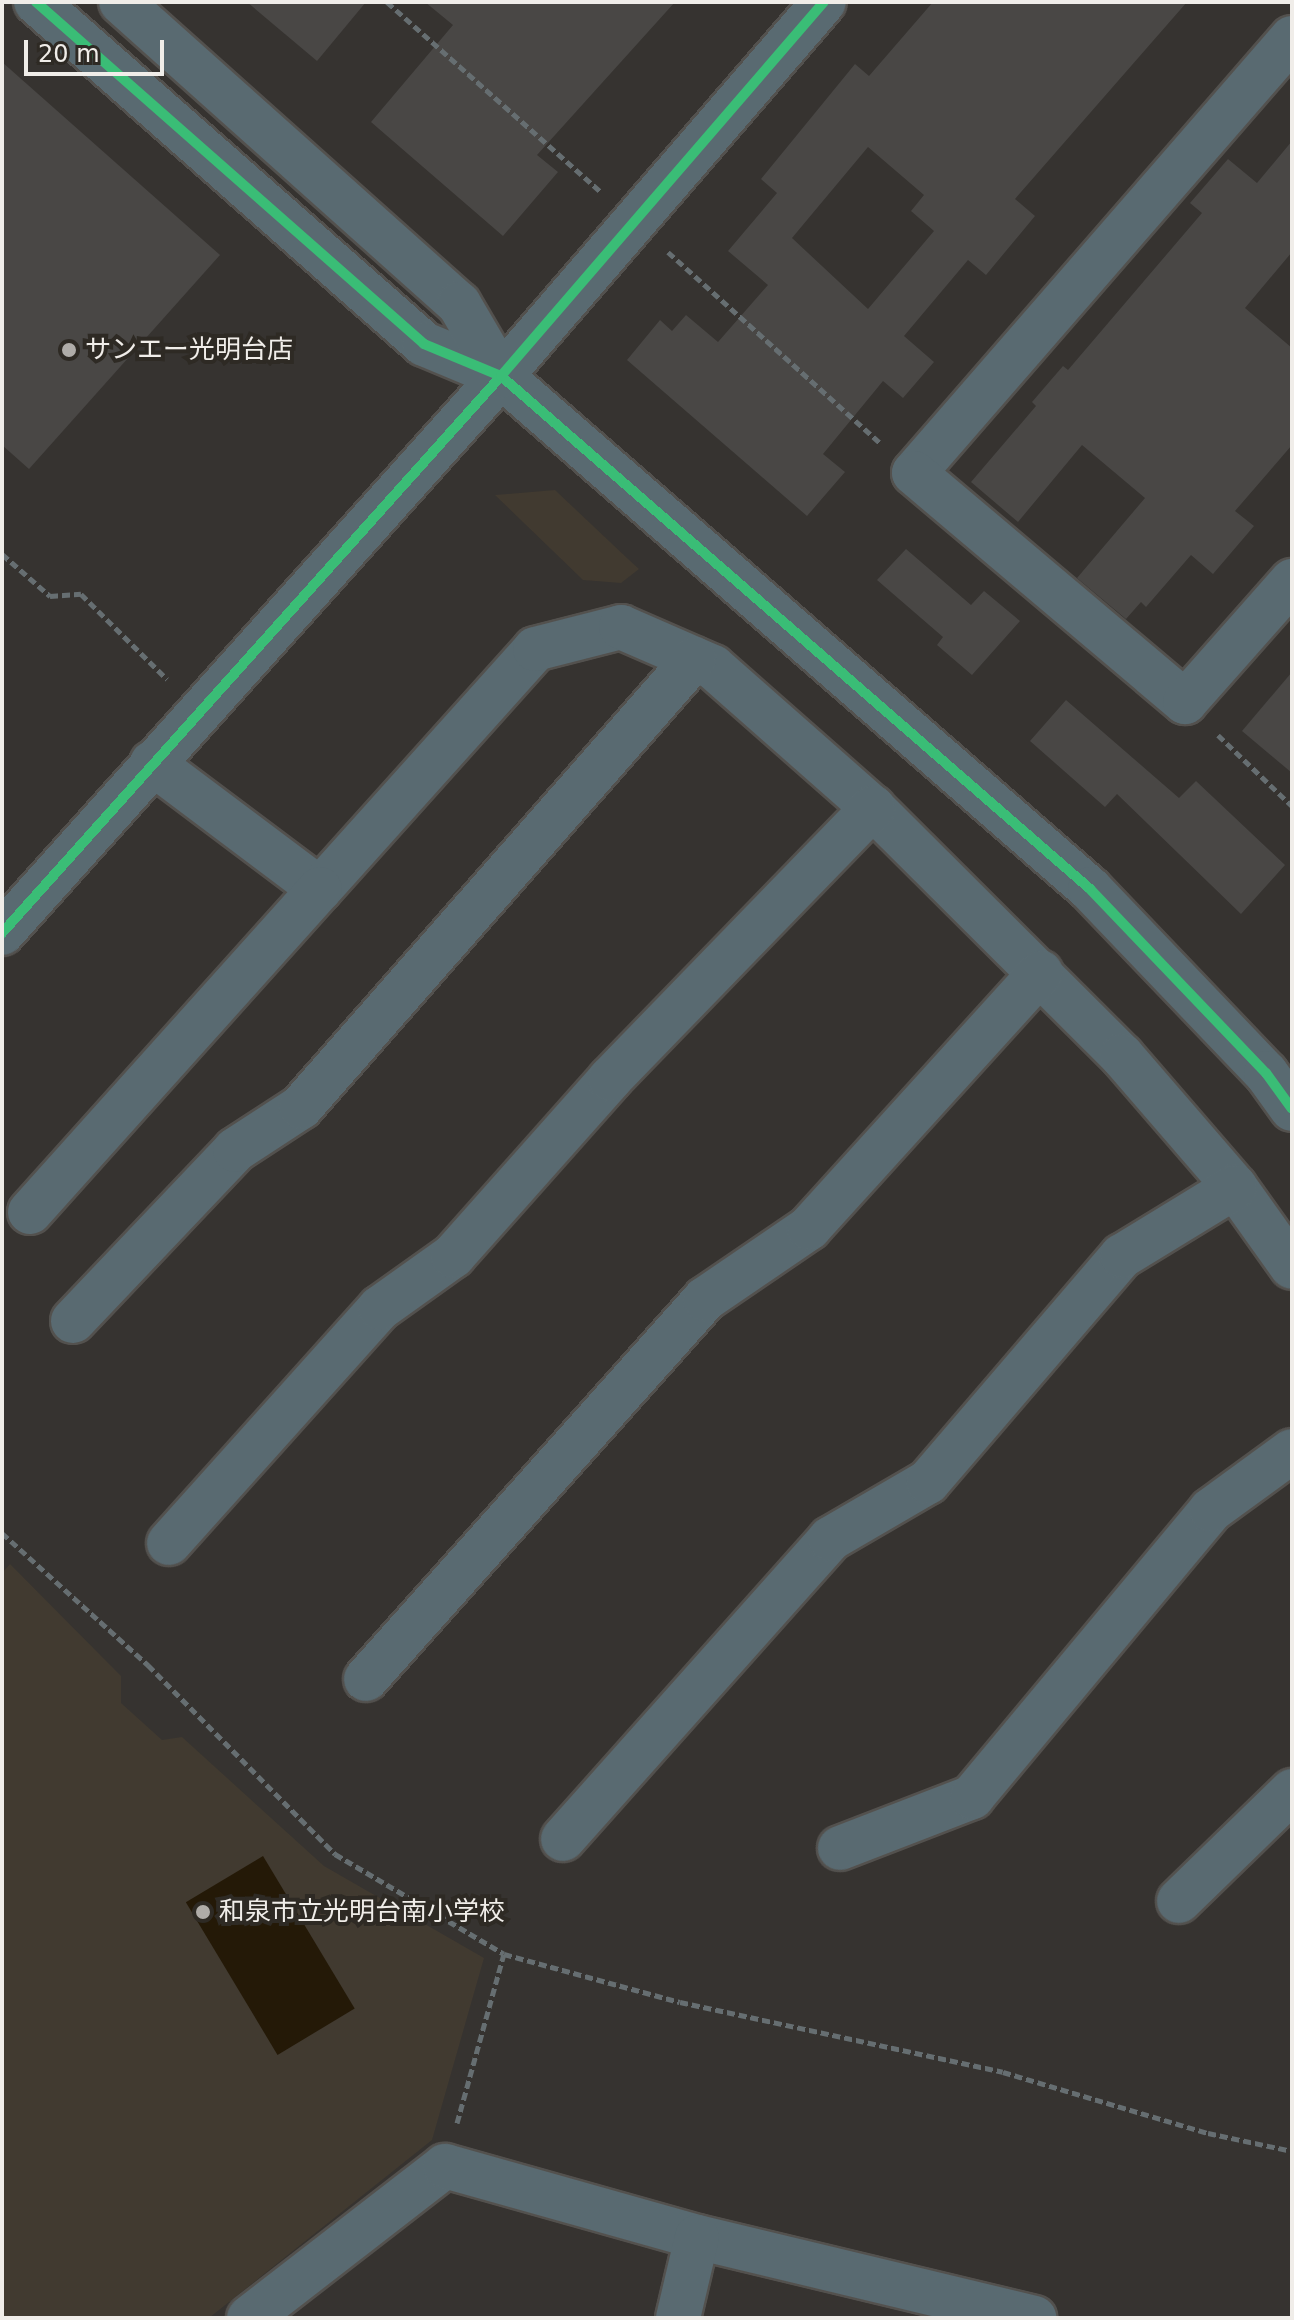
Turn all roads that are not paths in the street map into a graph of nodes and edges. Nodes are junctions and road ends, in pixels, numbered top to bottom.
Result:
1 (36, 2) edge
2 (121, 2) edge
3 (824, 2) edge
4 (1292, 38) edge
5 (501, 376) junction
6 (1292, 581) edge
7 (694, 659) junction
8 (152, 763) junction
9 (873, 808) junction
10 (320, 889) junction
11 (2, 933) edge
12 (1041, 972) junction
13 (1292, 1109) edge
14 (1235, 1187) junction
15 (30, 1212) dead end
16 (1292, 1267) edge
17 (73, 1321) dead end
18 (1292, 1451) edge
19 (169, 1543) dead end
20 (366, 1679) dead end
21 (1292, 1791) edge
22 (563, 1839) dead end
23 (840, 1848) dead end
24 (1179, 1901) dead end
25 (697, 2237) junction
26 (249, 2318) edge
27 (678, 2318) edge
28 (1034, 2318) edge

1 - 5 street
2 - 5 street
3 - 5 street
4 - 6 street
5 - 8 street
5 - 13 street
7 - 9 street
7 - 10 street
7 - 17 street
8 - 10 street
8 - 11 street
9 - 12 street
9 - 19 street
10 - 15 street
12 - 14 street
12 - 20 street
14 - 16 street
14 - 22 street
18 - 23 street
21 - 24 street
25 - 26 street
25 - 27 street
25 - 28 street

